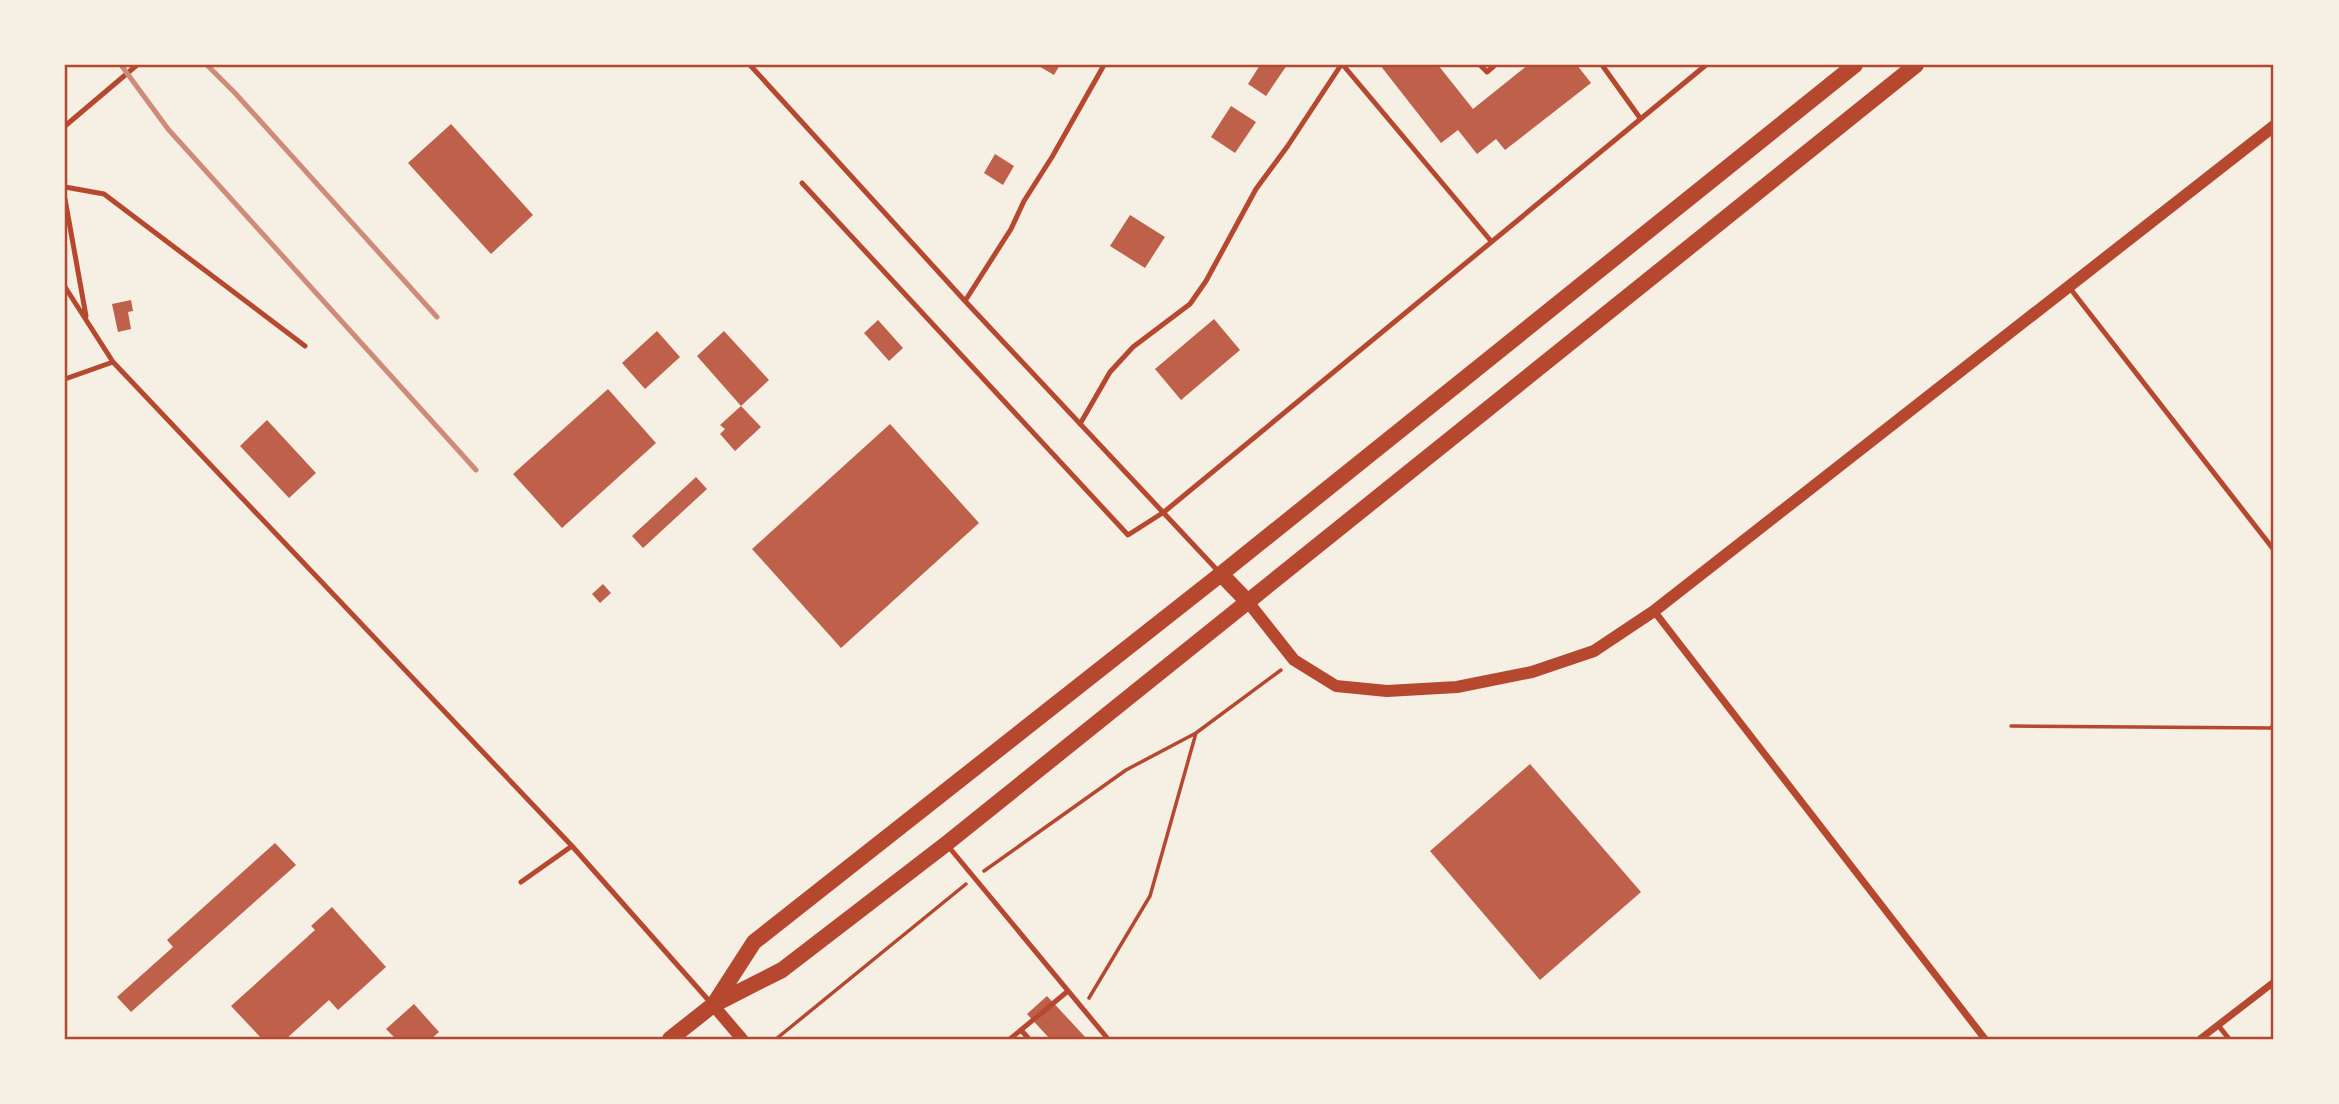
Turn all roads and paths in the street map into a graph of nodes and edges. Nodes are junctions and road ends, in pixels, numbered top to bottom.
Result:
1 (137, 65) edge
2 (750, 65) edge
3 (760, 65) edge
4 (1104, 65) edge
5 (1342, 65) edge
6 (1480, 65) edge
7 (1495, 65) edge
8 (1602, 65) edge
9 (1706, 65) edge
10 (1855, 65) edge
11 (1916, 65) edge
12 (755, 71) junction
13 (1640, 118) junction
14 (65, 126) edge
15 (2274, 126) edge
16 (802, 183) dead end
17 (65, 187) edge
18 (65, 199) edge
19 (1491, 241) junction
20 (65, 286) edge
21 (2069, 287) junction
22 (965, 301) junction
23 (87, 319) junction
24 (305, 346) dead end
25 (113, 362) junction
26 (65, 379) edge
27 (1080, 424) junction
28 (1164, 512) junction
29 (2274, 550) edge
30 (1221, 574) junction
31 (1248, 602) junction
32 (1654, 611) junction
33 (1294, 660) junction
34 (2274, 722) edge
35 (2011, 726) dead end
36 (1196, 733) junction
37 (946, 844) junction
38 (572, 846) junction
39 (975, 878) junction
40 (521, 882) dead end
41 (2274, 982) edge
42 (1068, 991) junction
43 (713, 1005) junction
44 (1083, 1008) junction
45 (2218, 1025) junction
46 (1021, 1030) junction
47 (670, 1039) edge
48 (742, 1039) edge
49 (776, 1039) edge
50 (1010, 1039) edge
51 (1029, 1039) edge
52 (1108, 1039) edge
53 (1984, 1039) edge
54 (2200, 1039) edge
55 (2230, 1039) edge

1 - 14 lane
2 - 12 lane
3 - 12 lane
4 - 22 lane
5 - 19 lane
5 - 27 lane
6 - 7 lane
8 - 13 lane
9 - 13 lane
10 - 30 main road
11 - 31 main road
12 - 22 lane
13 - 19 lane
15 - 21 street
16 - 28 lane
17 - 24 lane
18 - 23 lane
19 - 28 lane
20 - 23 lane
21 - 29 lane
21 - 32 street
22 - 27 lane
23 - 25 lane
25 - 26 lane
25 - 38 lane
27 - 28 lane
28 - 30 lane
30 - 31 main road
30 - 43 main road
31 - 33 street
31 - 37 main road
32 - 33 street
32 - 53 street
33 - 36 path
34 - 35 path
36 - 39 path
36 - 44 path
37 - 39 lane
37 - 43 main road
38 - 40 lane
38 - 43 lane
39 - 42 lane
39 - 49 path
41 - 45 street
42 - 44 lane
42 - 46 lane
43 - 47 main road
43 - 48 street
44 - 52 lane
45 - 54 street
45 - 55 lane
46 - 50 lane
46 - 51 lane

